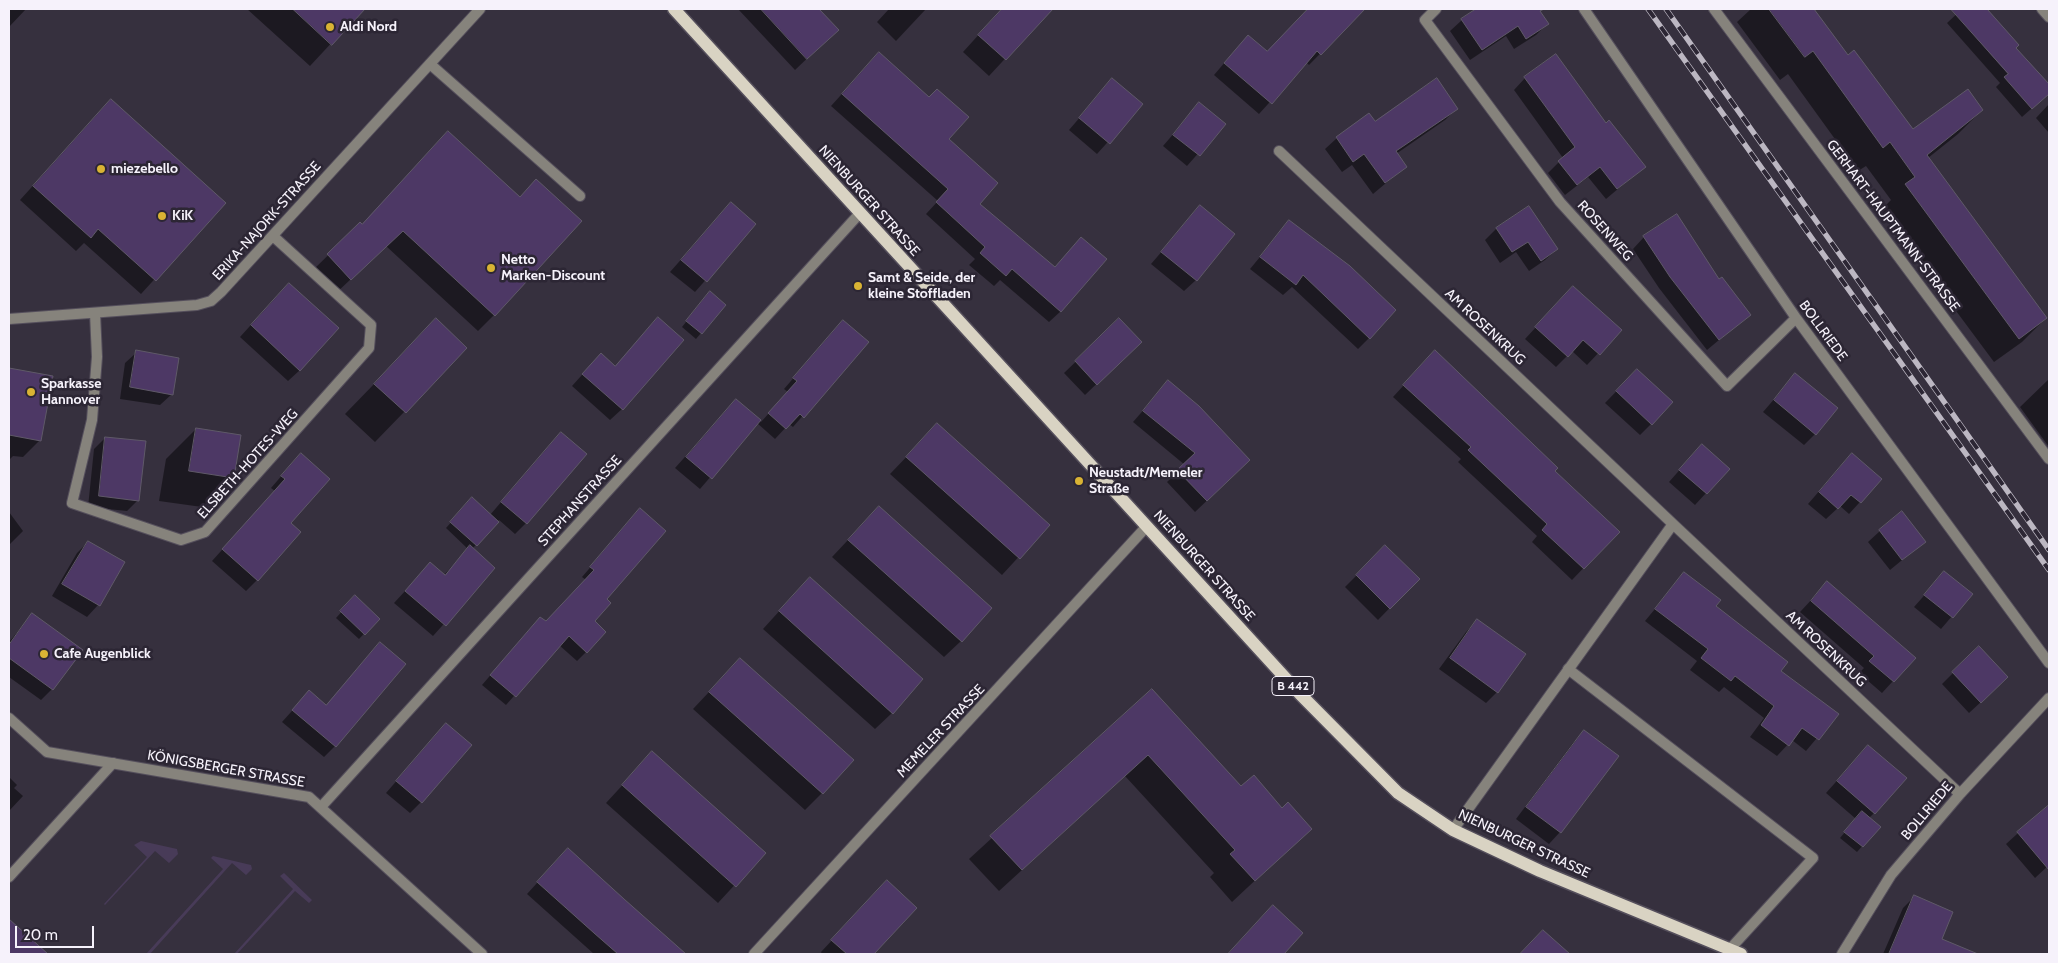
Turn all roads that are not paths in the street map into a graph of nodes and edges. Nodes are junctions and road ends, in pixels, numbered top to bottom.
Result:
1 (480, 9) edge
2 (674, 9) edge
3 (1436, 9) edge
4 (1584, 9) edge
5 (1714, 9) edge
6 (2042, 9) edge
7 (2049, 17) edge
8 (430, 64) junction
9 (1279, 151) dead end
10 (580, 196) dead end
11 (860, 214) junction
12 (273, 236) junction
13 (95, 313) junction
14 (1796, 318) junction
15 (9, 319) edge
16 (2049, 459) edge
17 (1673, 524) junction
18 (1147, 526) junction
19 (2049, 663) edge
20 (1568, 669) junction
21 (2049, 698) edge
22 (9, 718) edge
23 (113, 763) junction
24 (1960, 794) junction
25 (321, 807) junction
26 (1453, 830) junction
27 (9, 877) edge
28 (1735, 952) edge
29 (482, 954) edge
30 (754, 954) edge
31 (1842, 954) edge

1 - 8 street, ERIKA-NAJORK-STRASSE
2 - 11 main road, NIENBURGER STRASSE / B 442
3 - 14 street, ROSENWEG
4 - 14 street, BOLLRIEDE
5 - 16 street, GERHART-HAUPTMANN-STRASSE
6 - 7 street
8 - 10 street
8 - 12 street, ERIKA-NAJORK-STRASSE
9 - 17 street, AM ROSENKRUG
11 - 18 main road, NIENBURGER STRASSE / B 442
11 - 25 street, STEPHANSTRASSE
12 - 13 street, ERIKA-NAJORK-STRASSE
12 - 13 street, ELSBETH-HOTES-WEG
13 - 15 street, ERIKA-NAJORK-STRASSE
14 - 19 street, BOLLRIEDE
17 - 20 street
17 - 24 street, AM ROSENKRUG
18 - 26 main road, NIENBURGER STRASSE / B 442
18 - 30 street, MEMELER STRASSE
20 - 26 street
20 - 28 street
21 - 24 street, BOLLRIEDE
22 - 23 street, KÖNIGSBERGER STRASSE
23 - 25 street, KÖNIGSBERGER STRASSE
23 - 27 street
24 - 31 street, BOLLRIEDE
25 - 29 street, KÖNIGSBERGER STRASSE
26 - 28 main road, NIENBURGER STRASSE / B 442

